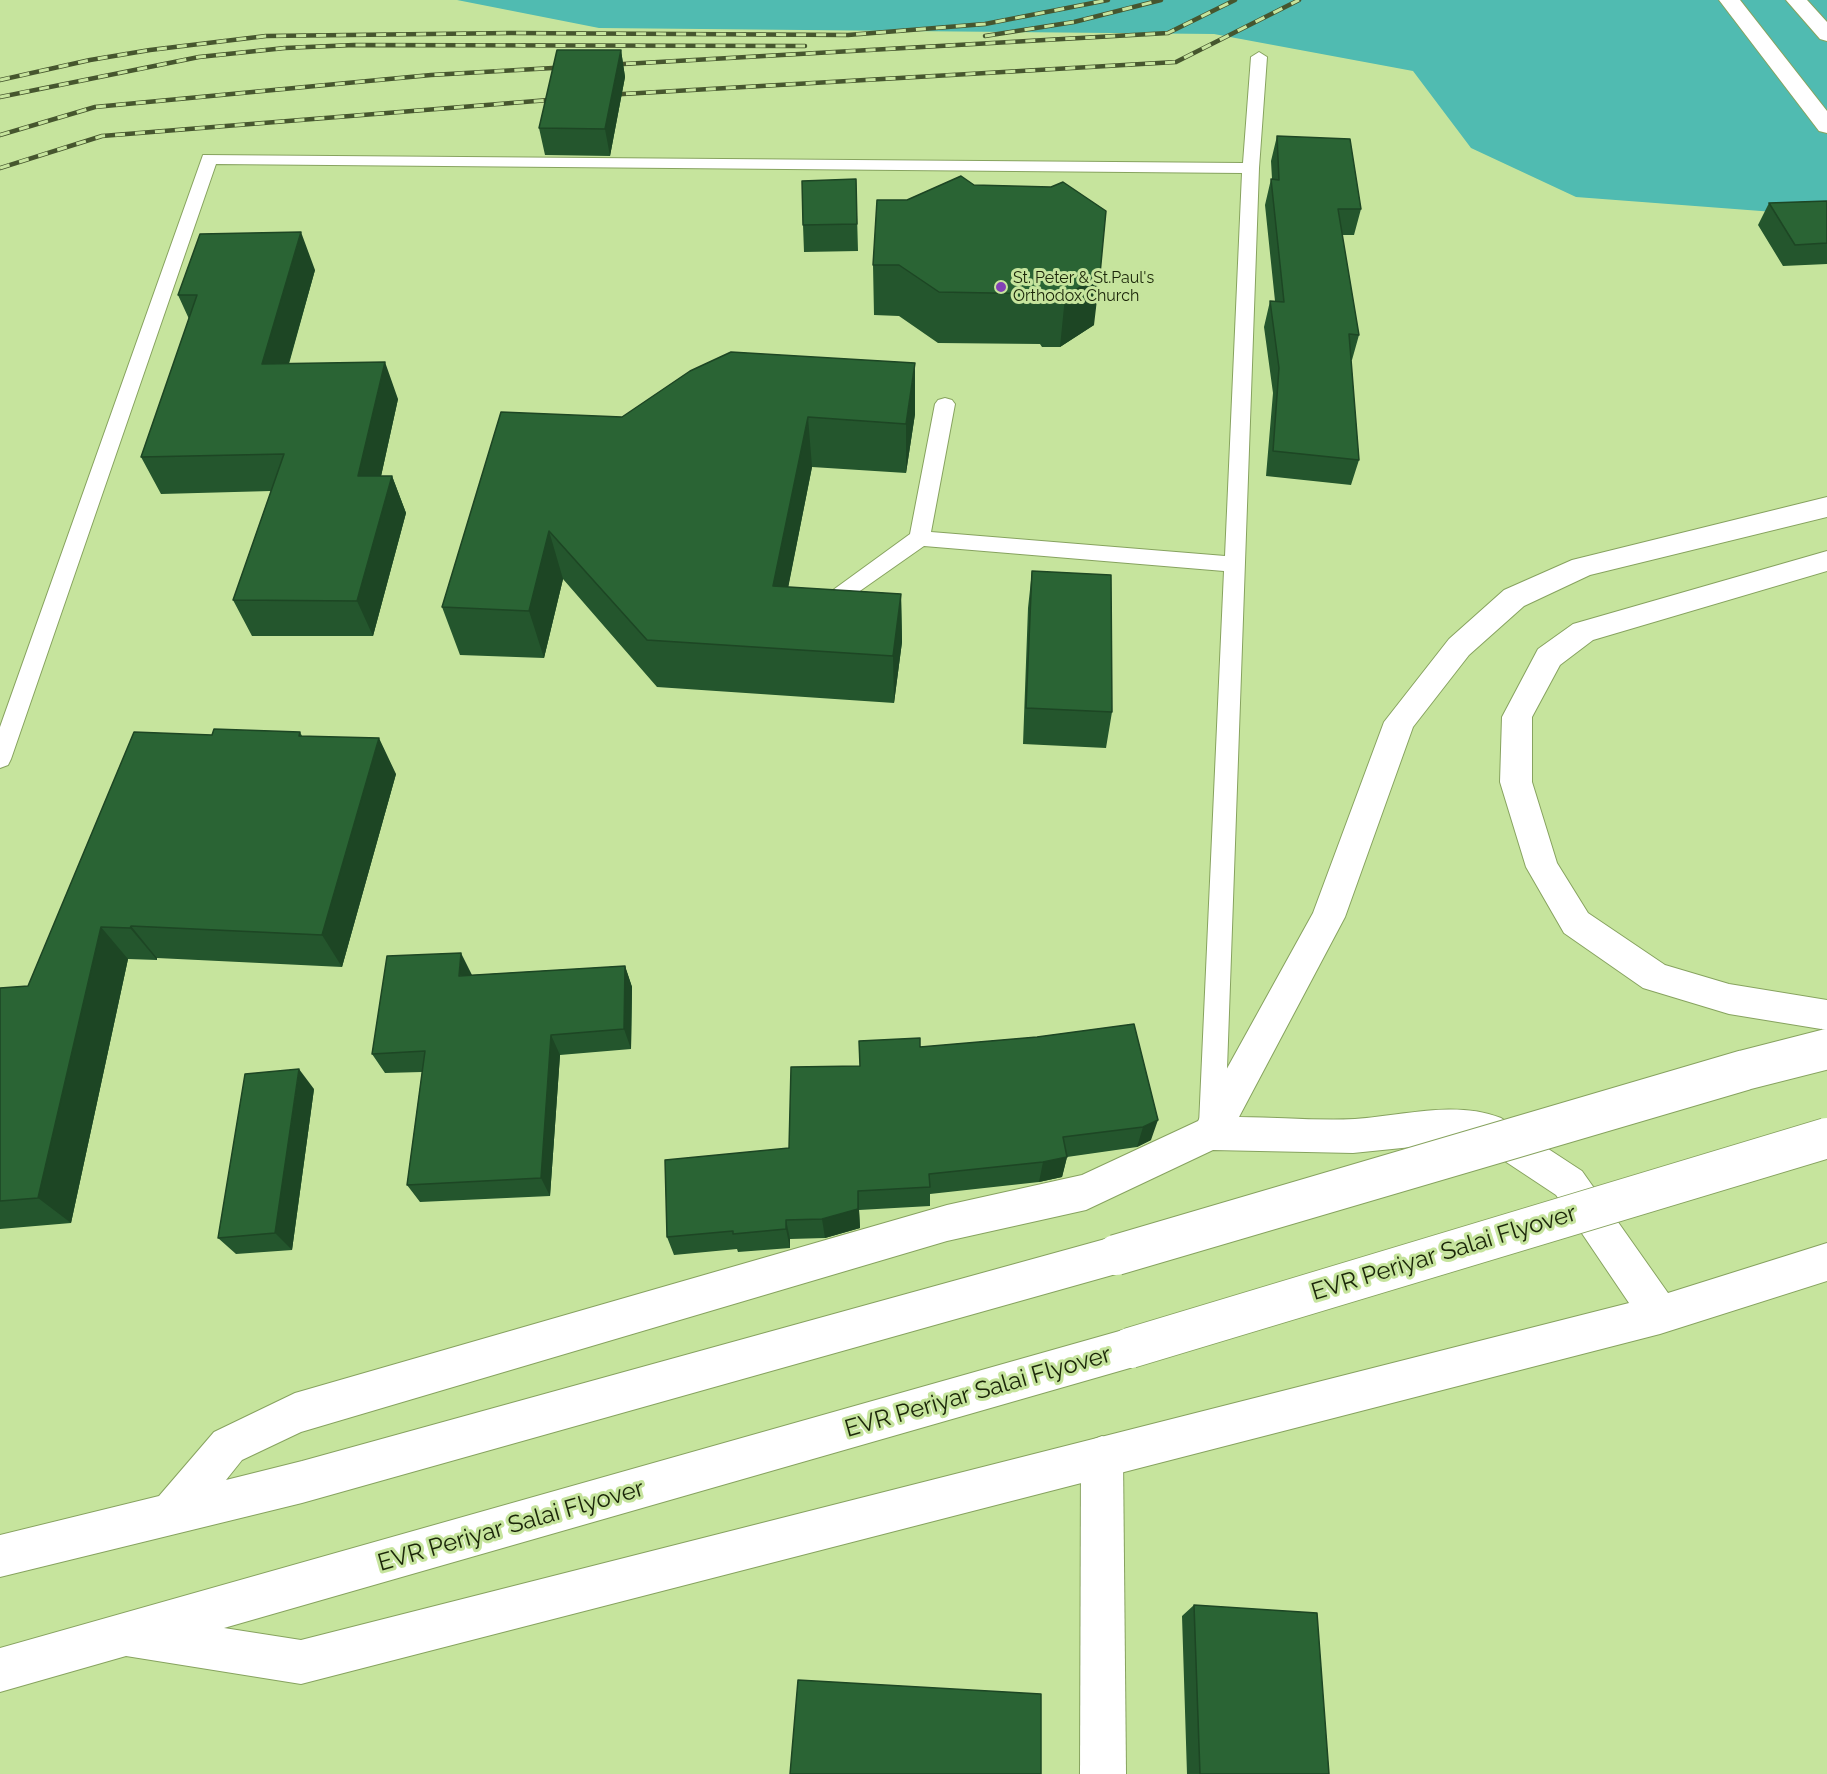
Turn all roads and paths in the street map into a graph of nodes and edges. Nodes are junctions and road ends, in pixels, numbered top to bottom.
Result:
1 (1729, 0) edge
2 (1796, 0) edge
3 (1827, 35) edge
4 (1259, 57) dead end
5 (1827, 126) edge
6 (1251, 168) junction
7 (945, 404) dead end
8 (1827, 507) edge
9 (920, 538) junction
10 (1827, 561) edge
11 (1235, 564) junction
12 (840, 594) edge
13 (0, 759) edge
14 (1827, 1015) edge
15 (1827, 1049) edge
16 (1211, 1133) junction
17 (1827, 1138) edge
18 (1827, 1262) edge
19 (1660, 1315) junction
20 (1102, 1456) junction
21 (170, 1515) junction
22 (0, 1556) edge
23 (126, 1634) junction
24 (0, 1670) edge
25 (1104, 1774) edge

1 - 5 main road
2 - 3 main road
4 - 6 lane
6 - 11 lane
6 - 13 lane
7 - 9 lane
8 - 16 main road
9 - 11 lane
9 - 12 lane
10 - 14 main road
11 - 16 lane
15 - 21 main road, bridge
16 - 19 main road
16 - 21 main road
17 - 23 main road, EVR Periyar Salai Flyover, bridge
18 - 19 main road
19 - 20 main road
20 - 23 main road
20 - 25 main road
21 - 22 main road
23 - 24 main road, EVR Periyar Salai Flyover

